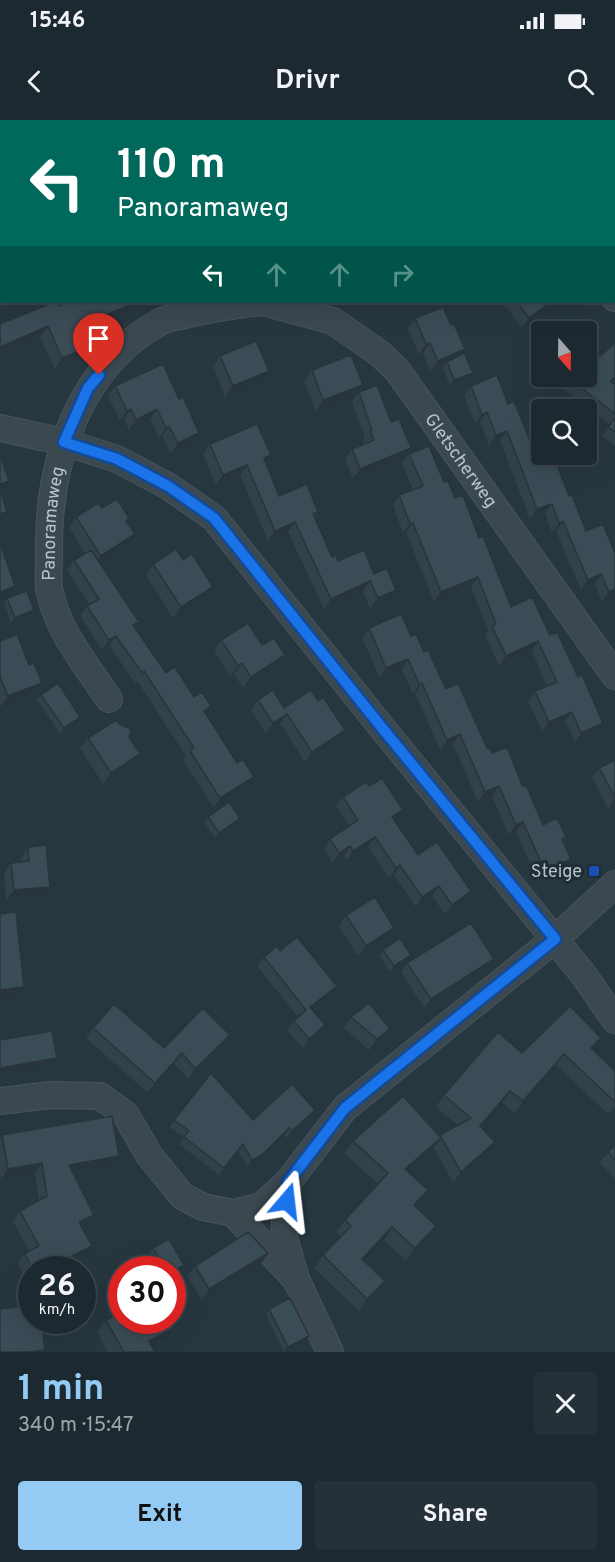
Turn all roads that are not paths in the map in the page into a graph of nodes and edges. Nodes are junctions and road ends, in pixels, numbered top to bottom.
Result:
1 (254, 303) edge
2 (266, 303) edge
3 (0, 428) edge
4 (64, 442) junction
5 (615, 676) edge
6 (109, 699) dead end
7 (615, 884) edge
8 (555, 939) junction
9 (615, 1020) edge
10 (0, 1101) edge
11 (288, 1182) junction
12 (233, 1213) junction
13 (296, 1279) junction
14 (330, 1352) edge

1 - 4 street, Gletscherweg
2 - 5 street, Gletscherweg
3 - 4 street, Panoramaweg
4 - 6 street, Panoramaweg
4 - 8 street, Panoramaweg
7 - 8 street
8 - 9 street, Panoramaweg
8 - 11 street
10 - 12 street
11 - 12 street
11 - 13 street
12 - 13 street
13 - 14 street

